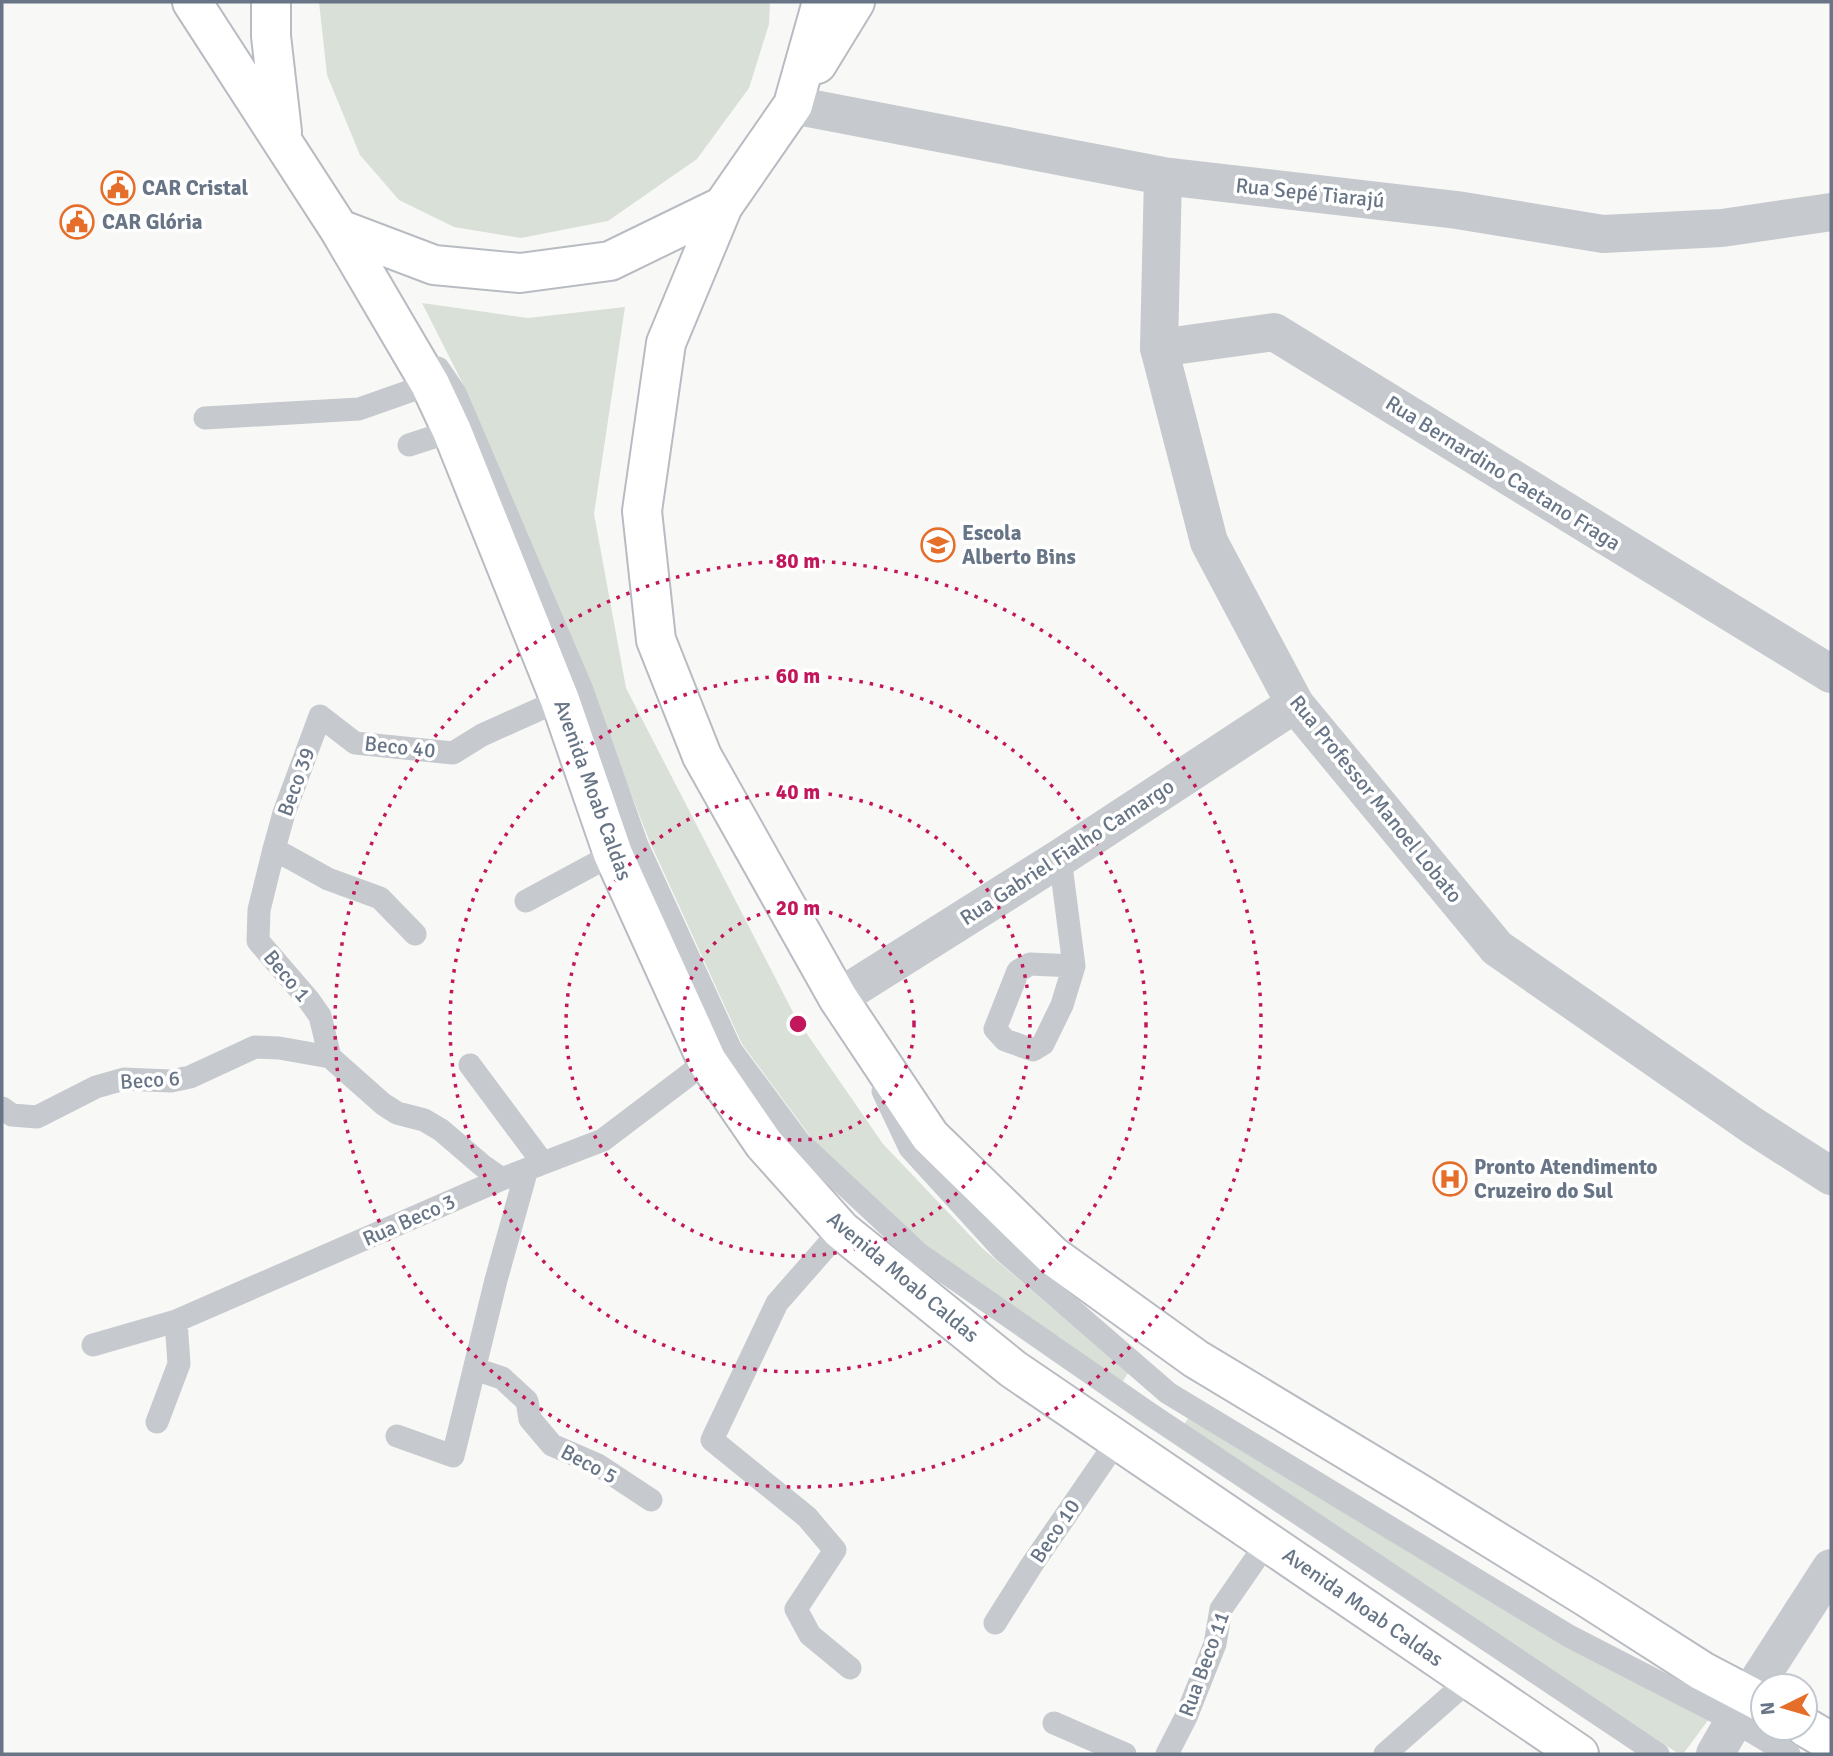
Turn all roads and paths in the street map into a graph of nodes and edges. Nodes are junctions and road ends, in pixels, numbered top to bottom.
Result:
1 (192, 2) edge
2 (271, 2) edge
3 (822, 2) edge
4 (855, 2) edge
5 (793, 105) junction
6 (283, 141) junction
7 (1163, 176) junction
8 (723, 206) junction
9 (1831, 212) edge
10 (339, 229) junction
11 (1159, 348) junction
12 (430, 384) junction
13 (205, 418) dead end
14 (452, 431) junction
15 (409, 445) dead end
16 (1831, 674) edge
17 (560, 700) junction
18 (1295, 704) junction
19 (320, 716) joint
20 (274, 849) junction
21 (613, 854) junction
22 (1060, 858) junction
23 (526, 901) dead end
24 (415, 934) dead end
25 (1074, 966) dead end
26 (838, 998) junction
27 (330, 1057) junction
28 (707, 1061) junction
29 (470, 1065) dead end
30 (7, 1112) edge
31 (535, 1166) junction
32 (1831, 1176) edge
33 (502, 1179) junction
34 (841, 1230) junction
35 (176, 1321) junction
36 (93, 1345) dead end
37 (475, 1369) junction
38 (157, 1422) dead end
39 (397, 1436) dead end
40 (1117, 1441) junction
41 (651, 1500) dead end
42 (1268, 1541) junction
43 (1831, 1568) edge
44 (995, 1623) dead end
45 (850, 1668) dead end
46 (1769, 1672) edge
47 (1469, 1680) junction
48 (1749, 1706) edge
49 (1054, 1723) dead end
50 (1391, 1752) edge
51 (1125, 1754) edge
52 (1167, 1754) edge
53 (1579, 1754) edge
54 (1658, 1754) edge
55 (1715, 1754) edge

1 - 6 main road, Avenida Moab Caldas
2 - 6 main road, Avenida Moab Caldas
3 - 5 main road
4 - 5 main road
5 - 7 street, Rua Sepé Tiarajú
5 - 8 main road
6 - 10 main road, Avenida Moab Caldas
7 - 9 street, Rua Sepé Tiarajú
7 - 11 street, Rua Professor Manoel Lobato
8 - 10 main road
8 - 26 main road
10 - 12 main road, Avenida Moab Caldas
10 - 54 lane
11 - 16 street, Rua Bernardino Caetano Fraga
11 - 18 street, Rua Professor Manoel Lobato
12 - 13 lane
12 - 14 main road, Avenida Moab Caldas
14 - 15 lane
14 - 17 main road, Avenida Moab Caldas
17 - 19 lane, Beco 40
17 - 21 main road, Avenida Moab Caldas
18 - 22 street, Rua Gabriel Fialho Camargo
18 - 32 street, Rua Professor Manoel Lobato
19 - 20 lane, Beco 39
20 - 24 lane
20 - 27 lane, Beco 1
21 - 23 lane
21 - 28 main road, Avenida Moab Caldas
22 - 25 lane
22 - 26 street, Rua Gabriel Fialho Camargo
26 - 48 main road
27 - 30 lane, Beco 6
27 - 33 lane
28 - 31 lane, Rua Beco 3
28 - 34 main road, Avenida Moab Caldas
29 - 31 lane
31 - 33 lane, Rua Beco 3
31 - 37 lane
33 - 35 lane, Rua Beco 3
34 - 40 main road, Avenida Moab Caldas
34 - 45 lane
35 - 36 lane, Rua Beco 3
35 - 38 lane
37 - 39 lane
37 - 41 lane, Beco 5
40 - 42 main road, Avenida Moab Caldas
40 - 44 lane, Beco 10
42 - 47 main road, Avenida Moab Caldas
42 - 52 lane, Rua Beco 11
43 - 46 street
47 - 50 lane
47 - 53 main road, Avenida Moab Caldas
48 - 55 street
49 - 51 lane

